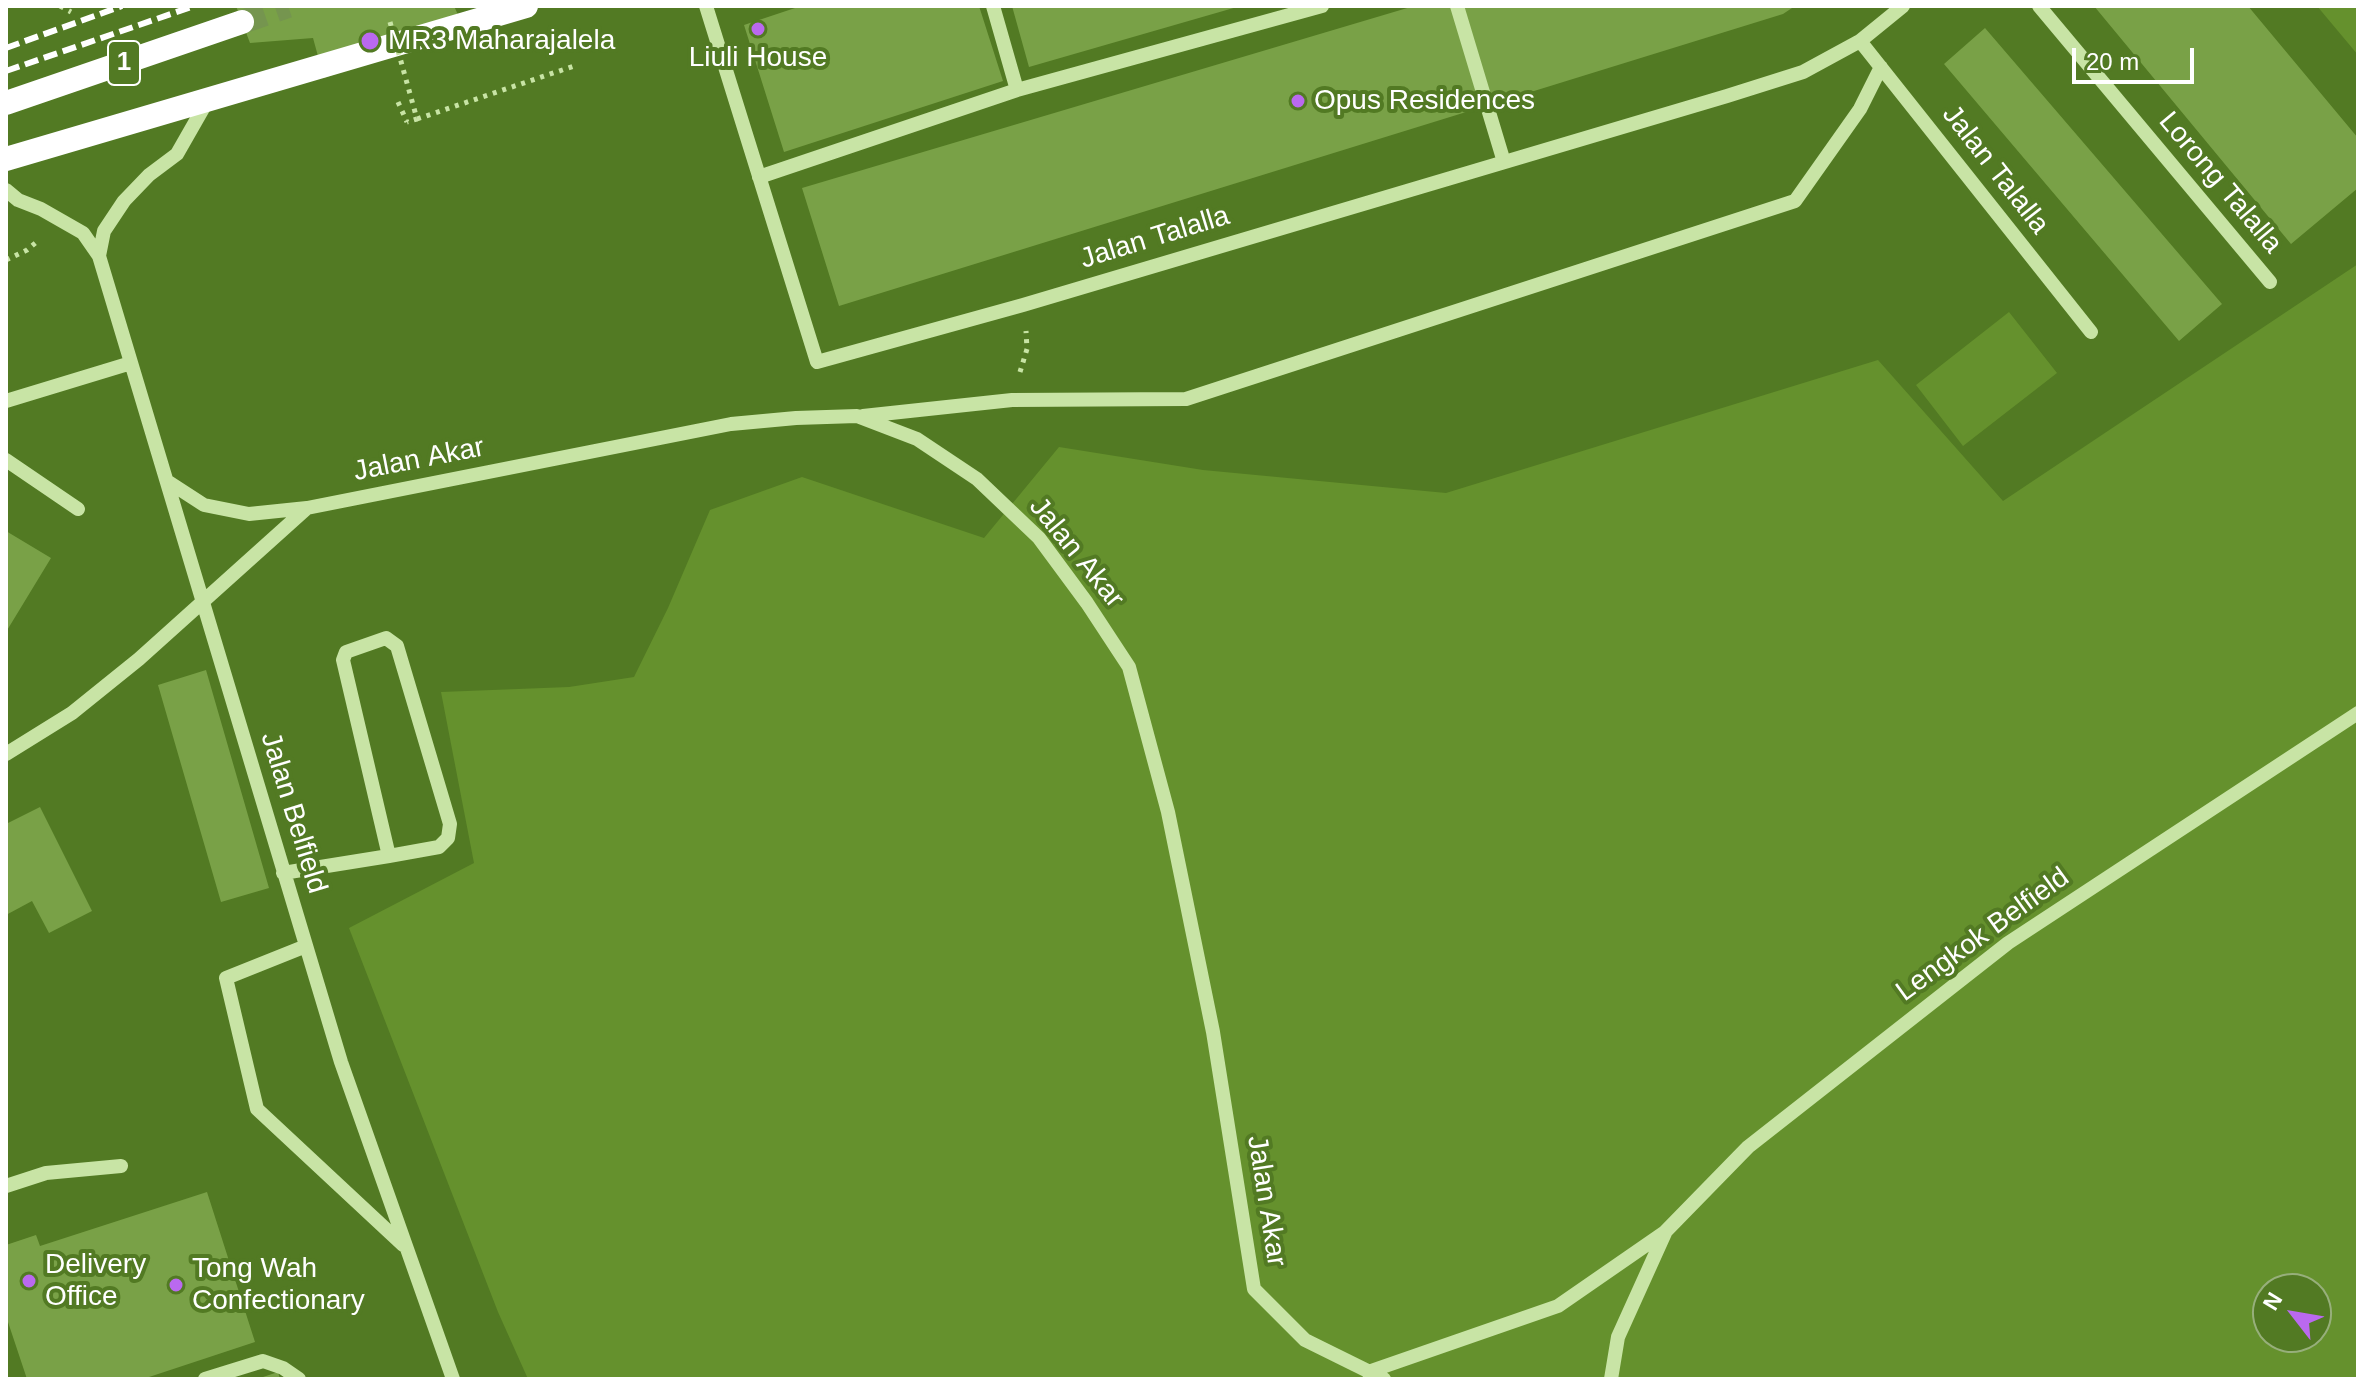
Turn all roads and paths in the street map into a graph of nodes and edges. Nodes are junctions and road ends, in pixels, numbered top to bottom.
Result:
1 (60, 6) edge
2 (526, 6) edge
3 (706, 6) edge
4 (993, 6) edge
5 (1322, 6) edge
6 (1457, 6) edge
7 (1903, 6) edge
8 (2039, 6) edge
9 (71, 12) dead end
10 (242, 22) tunnel mouth
11 (390, 22) dead end
12 (1860, 41) junction
13 (577, 65) dead end
14 (1881, 67) junction
15 (1017, 90) junction
16 (209, 98) junction
17 (398, 102) dead end
18 (6, 103) edge
19 (417, 119) junction
20 (6, 159) edge
21 (1504, 162) junction
22 (759, 177) junction
23 (6, 190) edge
24 (42, 236) dead end
25 (99, 256) junction
26 (7, 260) edge
27 (2270, 282) dead end
28 (1023, 305) junction
29 (2091, 332) dead end
30 (131, 363) junction
31 (1012, 400) junction
32 (6, 401) edge
33 (857, 416) junction
34 (6, 460) edge
35 (167, 481) junction
36 (307, 508) junction
37 (78, 509) dead end
38 (202, 601) junction
39 (2358, 713) edge
40 (6, 754) edge
41 (389, 856) junction
42 (283, 873) junction
43 (306, 946) junction
44 (121, 1166) dead end
45 (6, 1186) edge
46 (1665, 1232) junction
47 (406, 1248) junction
48 (1368, 1372) junction
49 (205, 1379) edge
50 (299, 1379) edge
51 (453, 1379) edge
52 (1384, 1379) edge
53 (1611, 1379) edge

1 - 9 path
2 - 16 highway, 1
3 - 22 street, Jalan Talalla
4 - 15 street
5 - 15 street
6 - 21 street
7 - 12 street, Jalan Talalla
8 - 27 street, Lorong Talalla
10 - 18 highway, 1
11 - 19 path, bridge
12 - 14 street, Jalan Talalla
12 - 21 street, Jalan Talalla
13 - 19 path
14 - 29 street, Jalan Talalla
14 - 31 street
15 - 22 street
16 - 20 highway, 1
16 - 25 street
17 - 19 path, bridge
21 - 28 street, Jalan Talalla
22 - 28 street, Jalan Talalla
23 - 25 street, Jalan Belfield
24 - 26 path
25 - 30 street, Jalan Belfield
28 - 31 path
30 - 32 street
30 - 35 street, Jalan Belfield
31 - 33 street
33 - 36 street, Jalan Akar
33 - 48 street, Jalan Akar
34 - 37 street
35 - 36 street, Jalan Akar
35 - 38 street, Jalan Belfield
36 - 38 street
38 - 40 street
38 - 42 street, Jalan Belfield
39 - 46 street, Lengkok Belfield
41 - 41 street
41 - 42 street
42 - 43 street, Jalan Belfield
43 - 47 street, Jalan Belfield
43 - 47 street
44 - 45 street
46 - 48 street, Lengkok Belfield
46 - 53 street, Lengkok Belfield
47 - 51 street, Jalan Belfield
48 - 52 street, Jalan Akar
49 - 50 street

